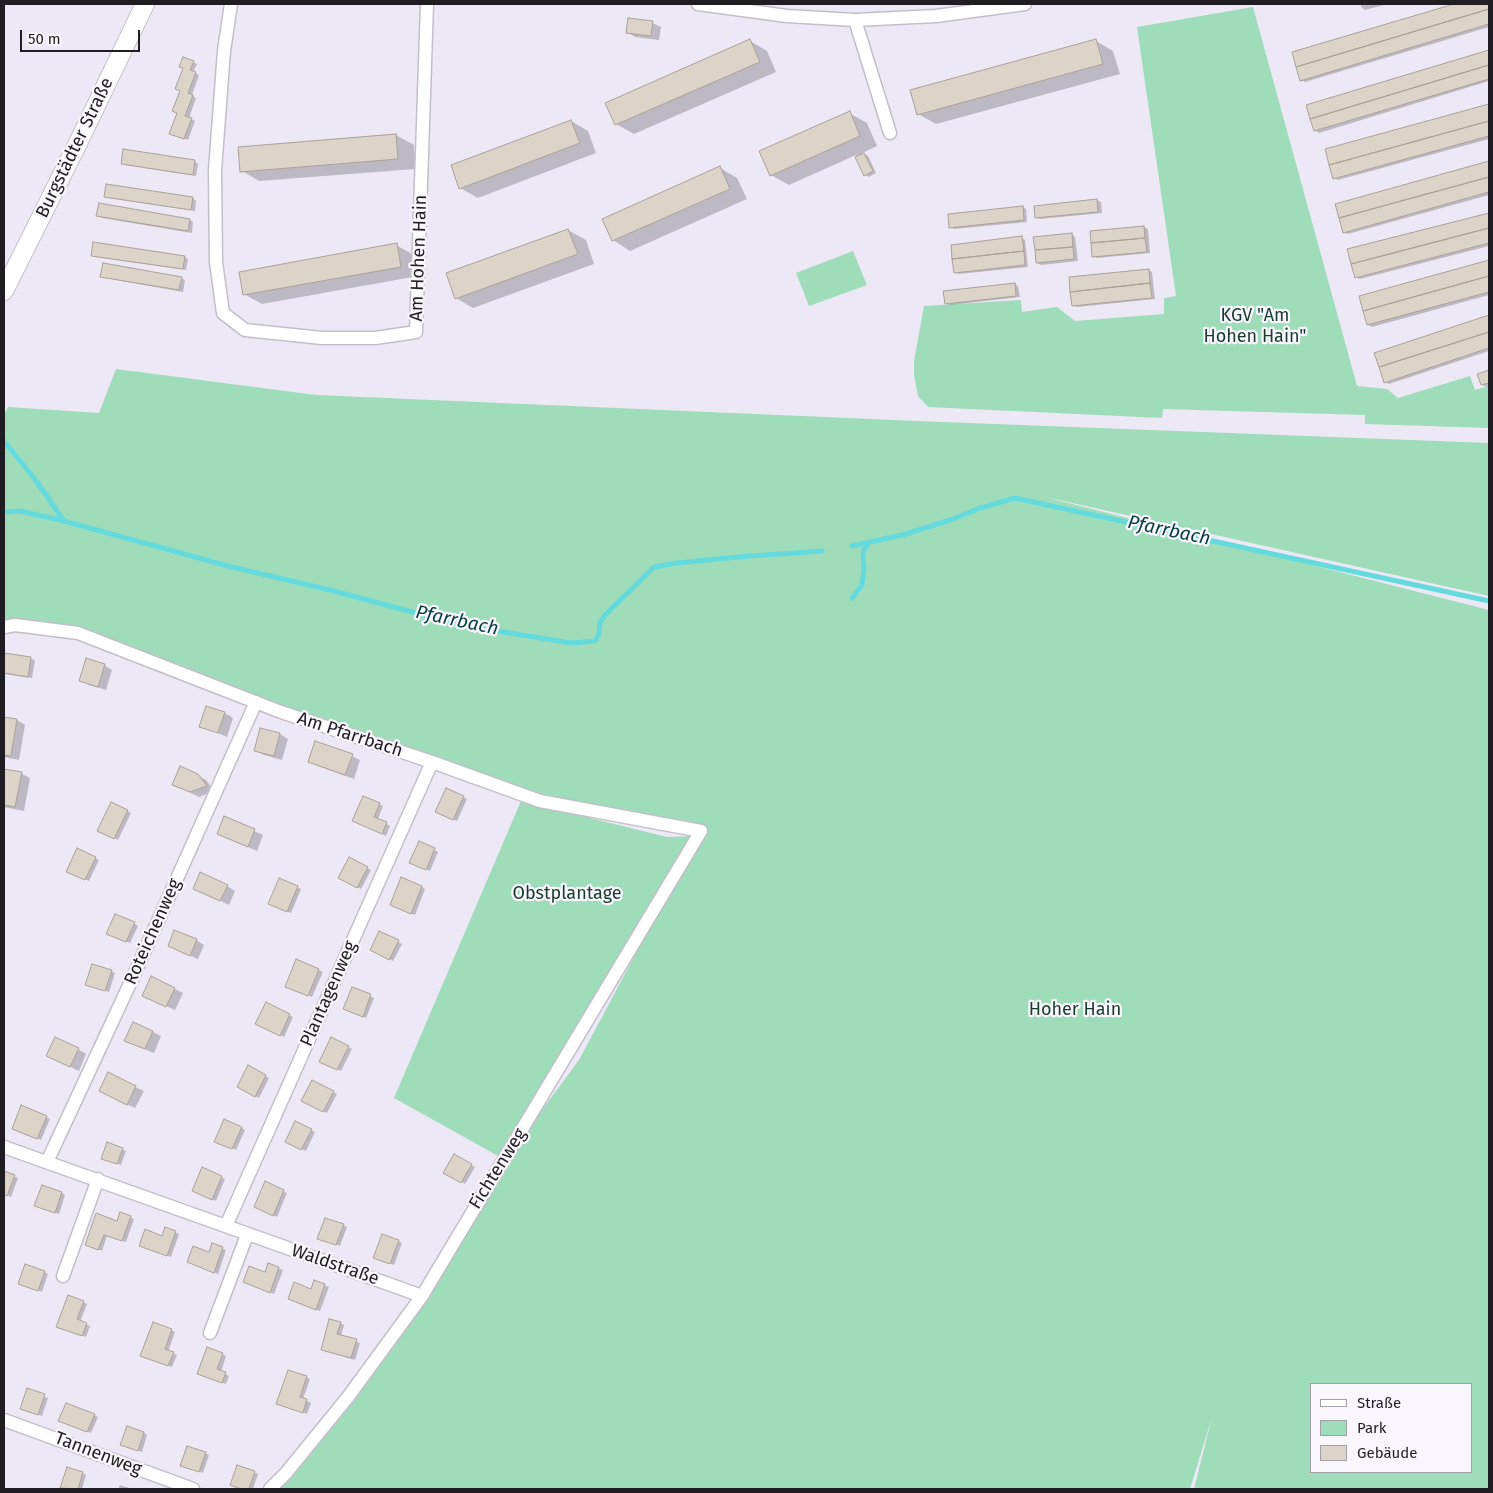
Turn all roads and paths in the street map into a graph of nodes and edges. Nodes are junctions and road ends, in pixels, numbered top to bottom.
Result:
1 (145, 4) edge
2 (231, 4) edge
3 (426, 4) edge
4 (698, 4) edge
5 (1025, 4) edge
6 (935, 10) edge
7 (855, 20) junction
8 (890, 133) dead end
9 (4, 291) edge
10 (4, 627) edge
11 (256, 702) junction
12 (432, 762) junction
13 (701, 831) joint
14 (4, 1147) edge
15 (47, 1162) junction
16 (98, 1179) junction
17 (226, 1226) junction
18 (247, 1235) junction
19 (63, 1276) dead end
20 (422, 1296) junction
21 (210, 1333) dead end
22 (4, 1420) edge
23 (193, 1489) edge
24 (270, 1489) edge

1 - 9 main road, Burgstädter Straße
2 - 3 street, Am Hohen Hain
4 - 7 street
5 - 6 street
6 - 7 street
7 - 8 street
10 - 11 street, Am Pfarrbach
11 - 12 street, Am Pfarrbach
11 - 15 street, Roteichenweg
12 - 13 street, Am Pfarrbach
12 - 17 street, Plantagenweg
13 - 20 street, Fichtenweg
14 - 15 street, Waldstraße
15 - 16 street, Waldstraße
16 - 17 street, Waldstraße
16 - 19 street
17 - 18 street, Waldstraße
18 - 20 street, Waldstraße
18 - 21 street
20 - 24 street, Fichtenweg
22 - 23 street, Tannenweg

